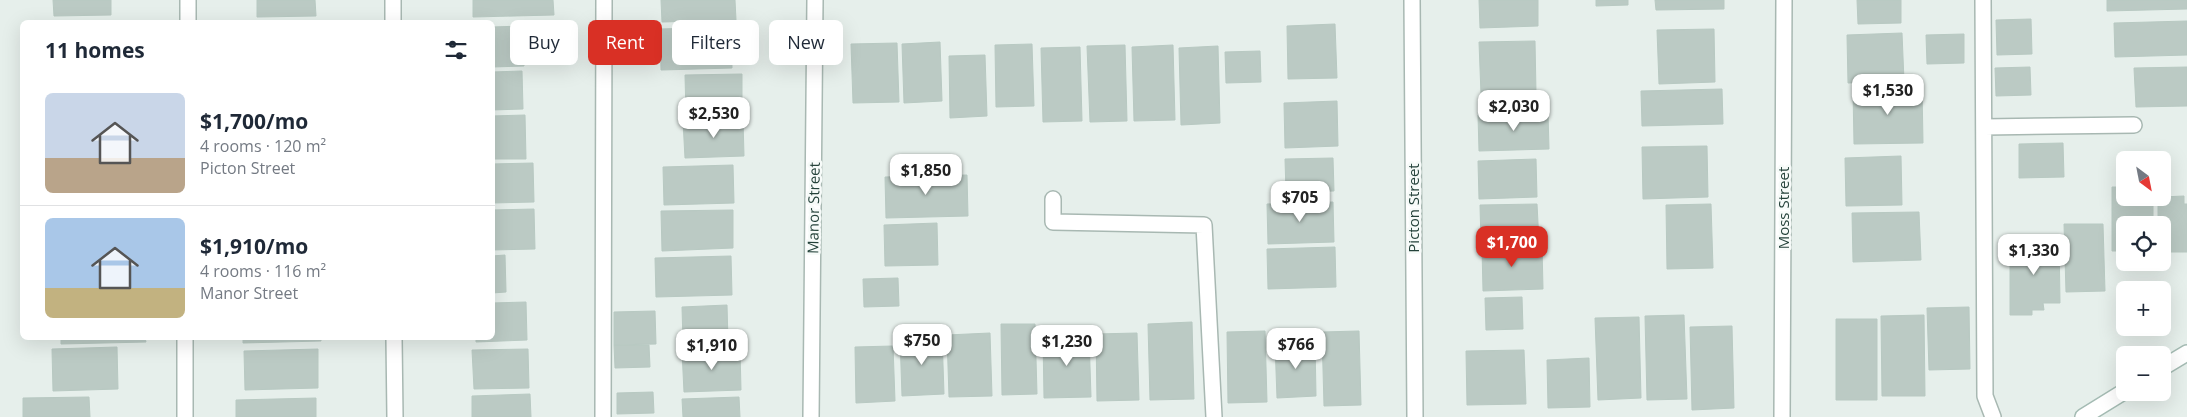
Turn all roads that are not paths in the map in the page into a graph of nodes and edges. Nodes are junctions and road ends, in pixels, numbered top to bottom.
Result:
1 (188, 0) edge
2 (393, 0) edge
3 (604, 0) edge
4 (815, 0) edge
5 (1412, 0) edge
6 (1784, 0) edge
7 (1983, 0) edge
8 (188, 20) edge
9 (393, 20) edge
10 (2134, 125) dead end
11 (1985, 127) junction
12 (1053, 199) dead end
13 (185, 340) edge
14 (394, 340) edge
15 (2187, 353) edge
16 (2171, 363) edge
17 (2116, 397) edge
18 (184, 417) edge
19 (395, 417) edge
20 (603, 417) edge
21 (811, 417) edge
22 (1214, 417) edge
23 (1415, 417) edge
24 (1782, 417) edge
25 (1993, 417) edge
26 (2083, 417) edge

1 - 8 street
2 - 9 street
3 - 20 street
4 - 21 street, Manor Street
5 - 23 street, Picton Street
6 - 24 street, Moss Street
7 - 11 street
10 - 11 street
11 - 25 street
12 - 22 street
13 - 18 street
14 - 19 street
15 - 16 street
17 - 26 street

